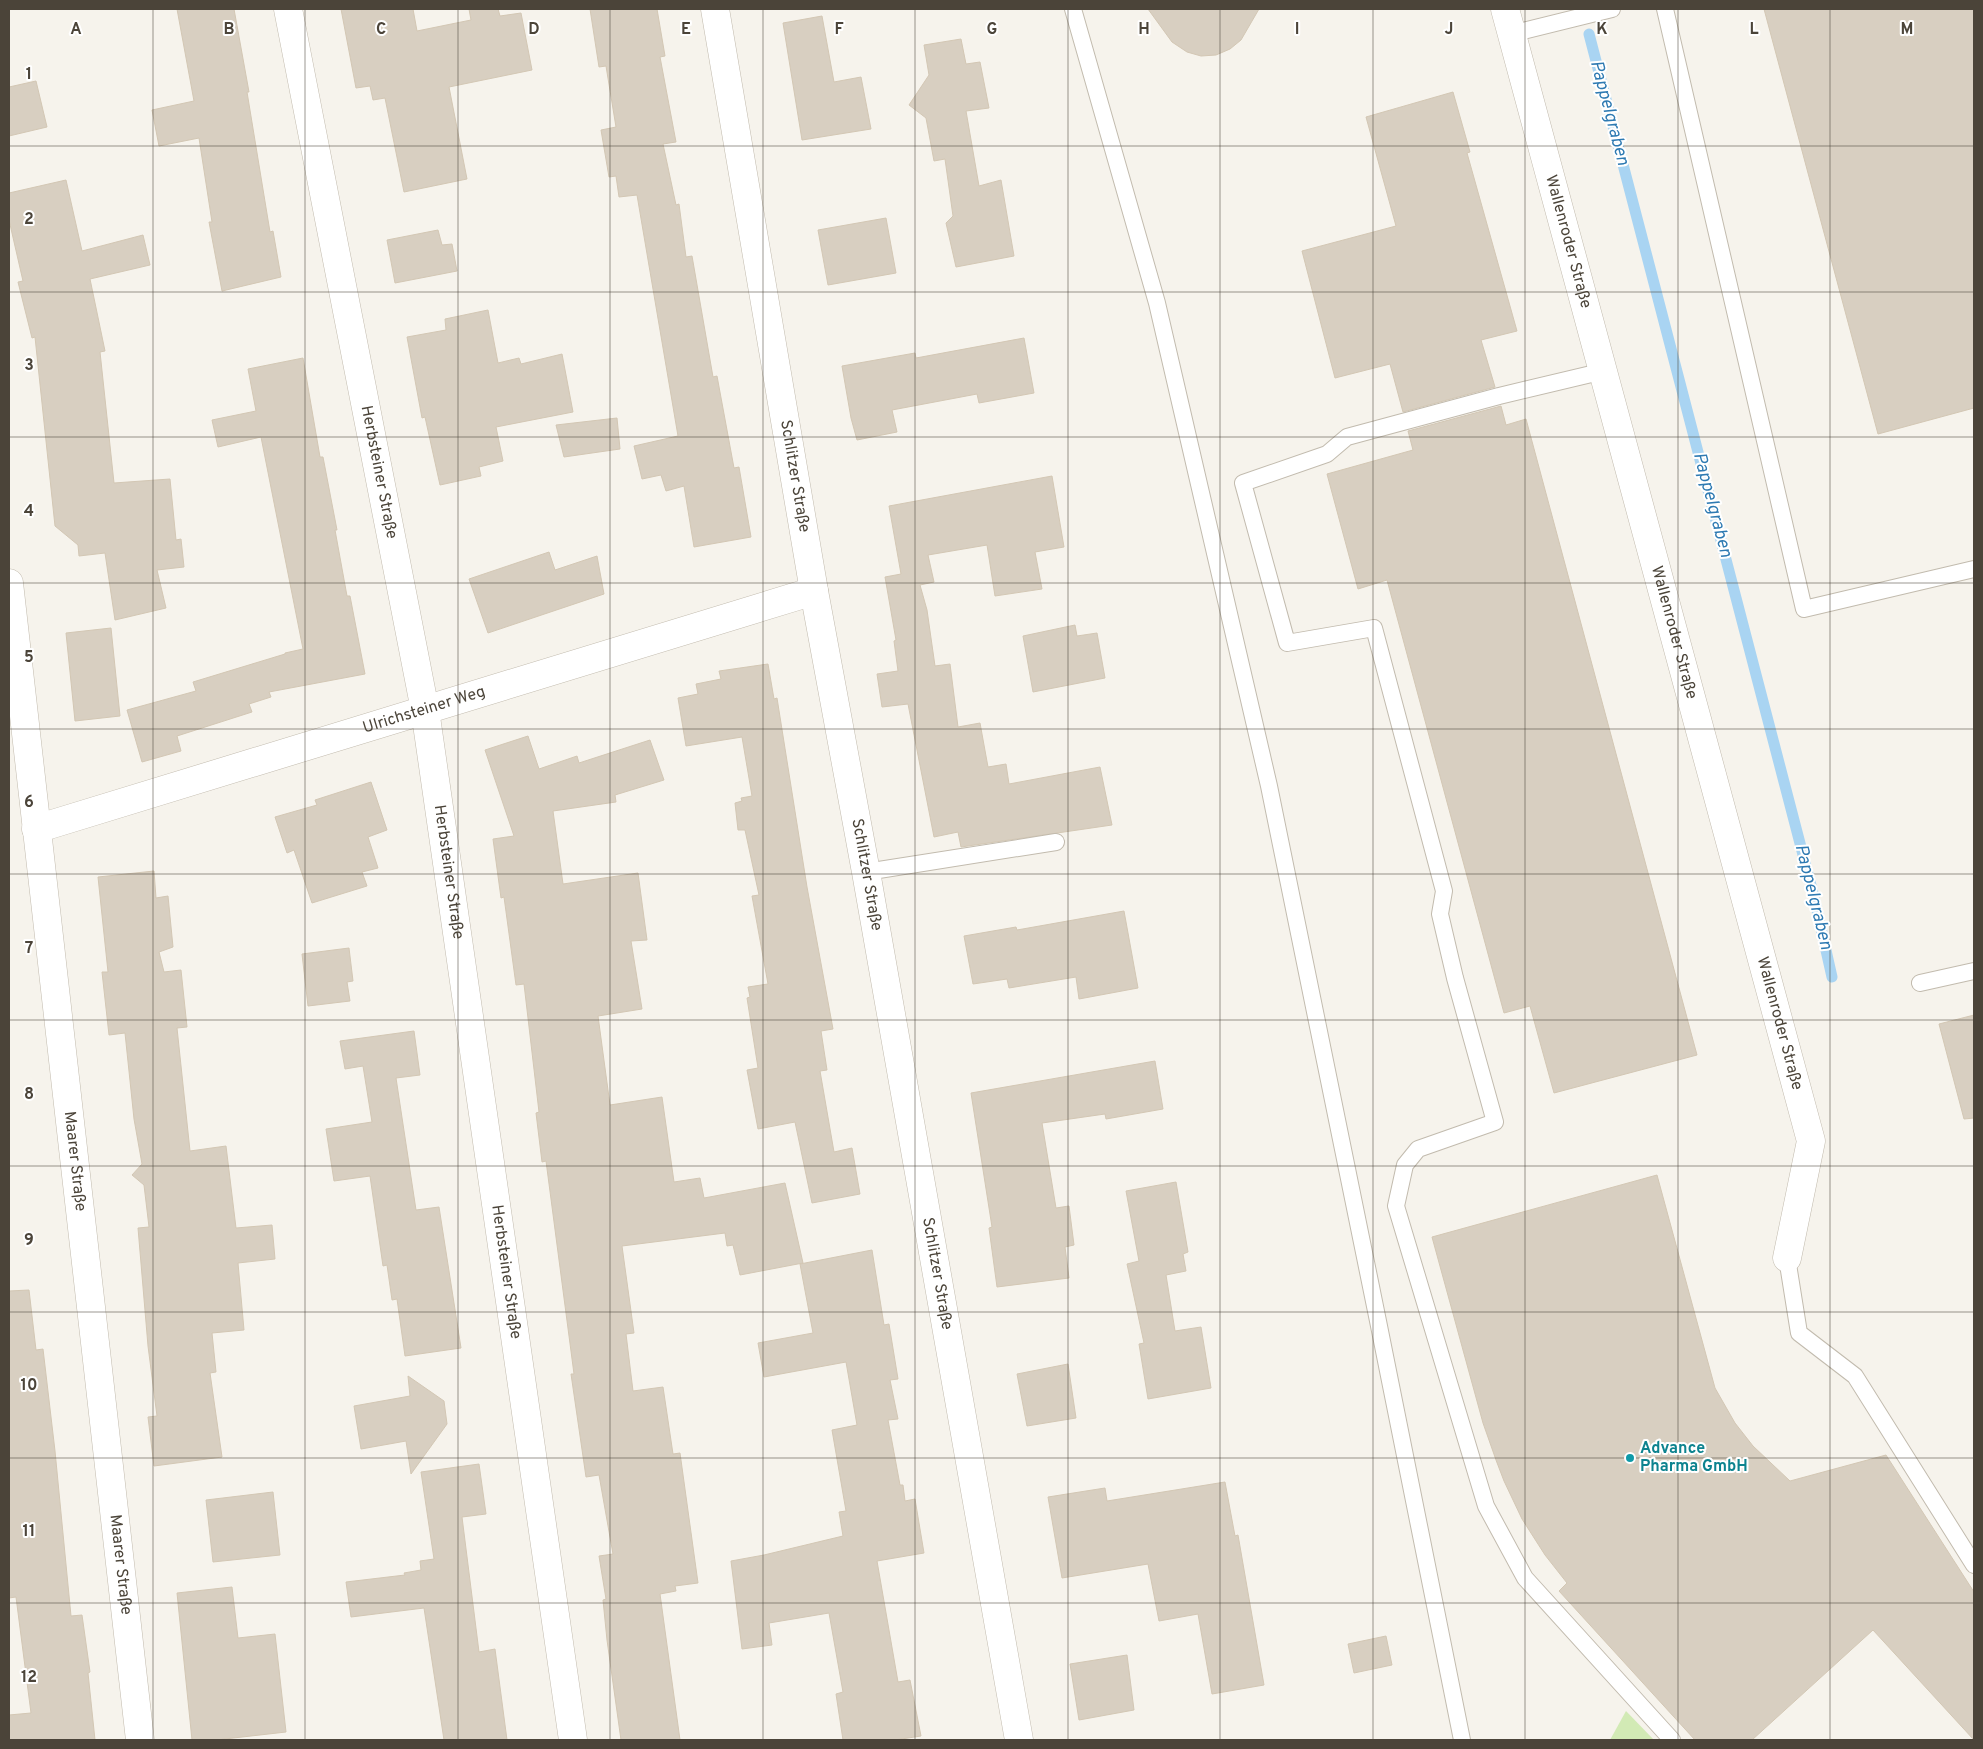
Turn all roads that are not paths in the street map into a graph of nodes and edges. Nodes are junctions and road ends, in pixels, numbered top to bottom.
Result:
1 (288, 9) edge
2 (715, 9) edge
3 (1073, 9) edge
4 (1612, 9) edge
5 (1666, 9) edge
6 (1508, 22) edge
7 (1604, 371) junction
8 (1974, 570) edge
9 (9, 583) edge
10 (814, 592) junction
11 (425, 710) junction
12 (36, 830) junction
13 (1056, 842) dead end
14 (866, 872) junction
15 (1974, 971) edge
16 (1920, 983) dead end
17 (1787, 1258) joint
18 (1974, 1565) edge
19 (140, 1740) edge
20 (573, 1740) edge
21 (1019, 1740) edge
22 (1462, 1740) edge
23 (1672, 1740) edge

1 - 11 street, Herbsteiner Straße
2 - 10 street, Schlitzer Straße
3 - 22 lane
4 - 6 lane
5 - 8 lane
6 - 7 street, Wallenroder Straße
7 - 17 street, Wallenroder Straße
7 - 23 lane
9 - 12 street, Maarer Straße
10 - 11 street, Ulrichsteiner Weg
10 - 14 street, Schlitzer Straße
11 - 12 street, Ulrichsteiner Weg
11 - 20 street, Herbsteiner Straße
12 - 19 street, Maarer Straße
13 - 14 lane
14 - 21 street, Schlitzer Straße
15 - 16 lane
17 - 18 lane

